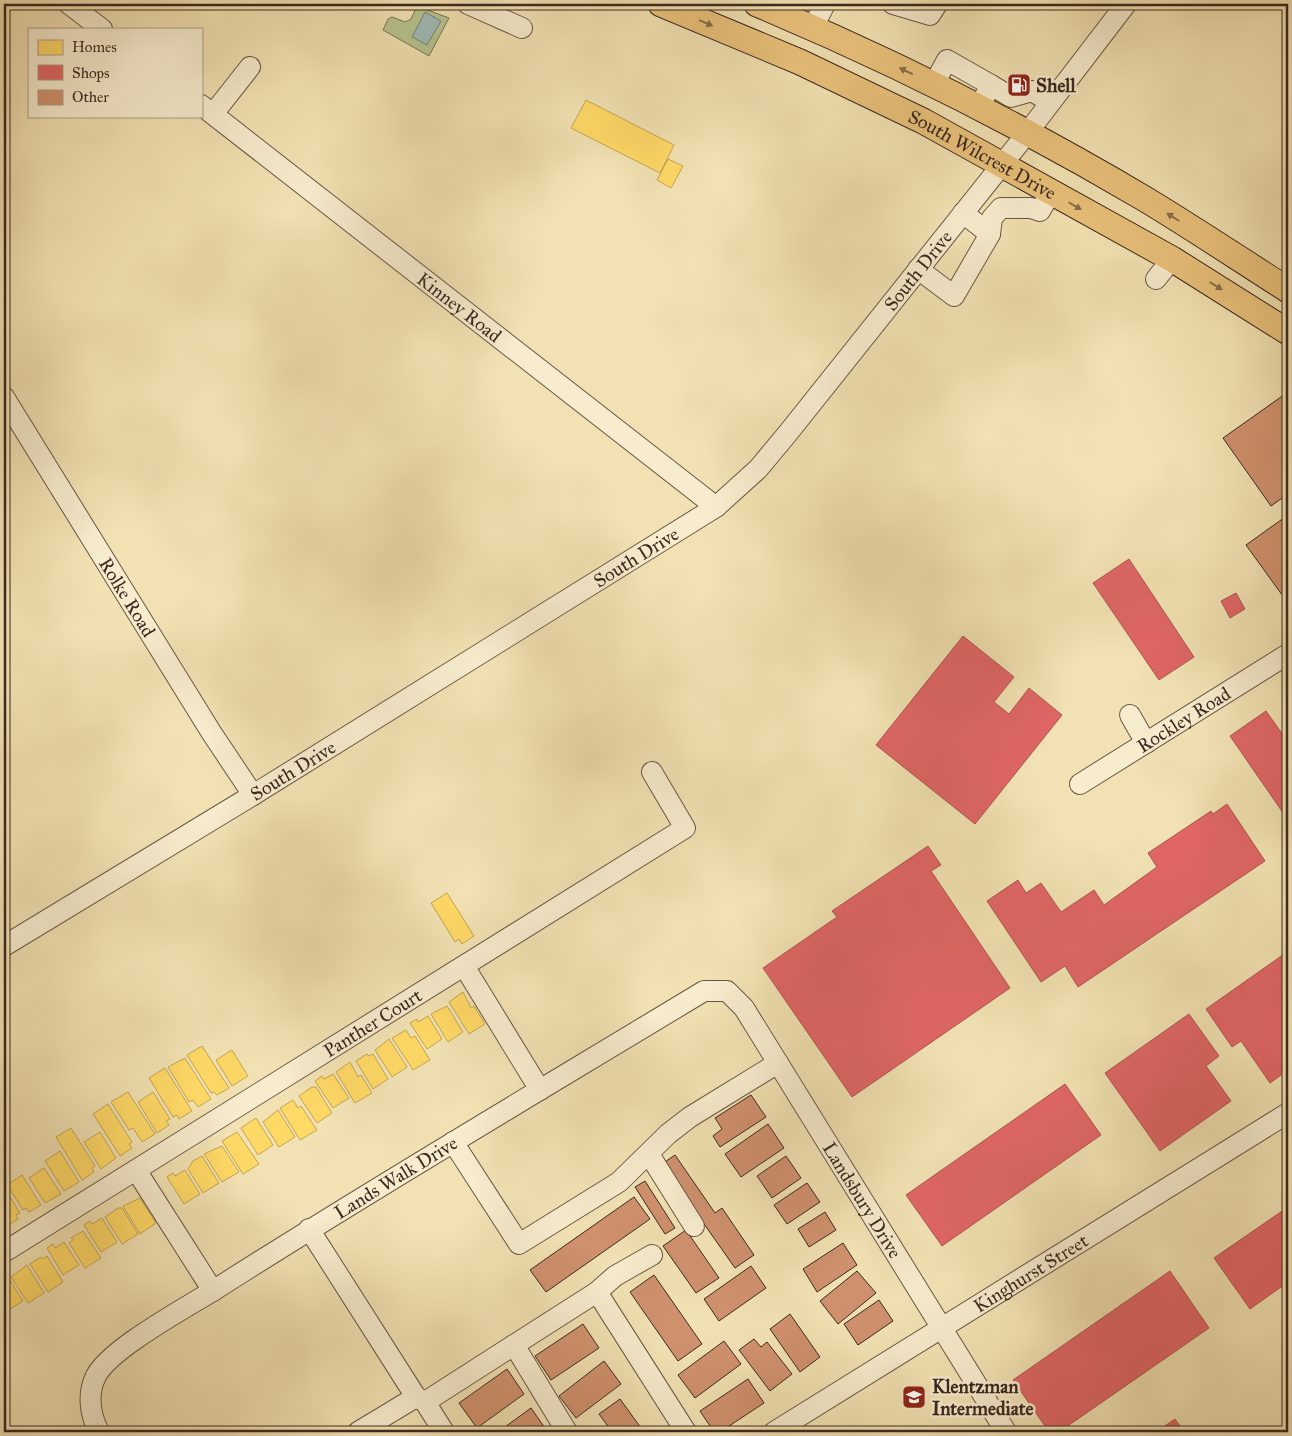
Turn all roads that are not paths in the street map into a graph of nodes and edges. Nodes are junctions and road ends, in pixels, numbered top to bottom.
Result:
1 (69, 4) edge
2 (468, 4) edge
3 (662, 4) edge
4 (757, 4) edge
5 (825, 4) edge
6 (893, 4) edge
7 (937, 4) edge
8 (1126, 4) edge
9 (813, 27) junction
10 (101, 28) edge
11 (522, 28) dead end
12 (800, 62) junction
13 (250, 67) dead end
14 (934, 84) junction
15 (991, 85) junction
16 (1050, 102) junction
17 (979, 107) junction
18 (207, 110) edge
19 (1028, 132) junction
20 (1002, 164) junction
21 (1050, 192) junction
22 (963, 212) junction
23 (1199, 233) junction
24 (990, 234) junction
25 (1172, 259) junction
26 (918, 269) junction
27 (1156, 279) dead end
28 (1288, 290) edge
29 (1288, 332) edge
30 (4, 397) edge
31 (716, 507) junction
32 (1288, 654) edge
33 (1130, 715) dead end
34 (1146, 743) junction
35 (652, 772) dead end
36 (1080, 784) dead end
37 (253, 795) junction
38 (4, 946) edge
39 (464, 966) junction
40 (704, 991) joint
41 (778, 1063) junction
42 (540, 1090) junction
43 (1288, 1113) edge
44 (453, 1142) junction
45 (649, 1154) junction
46 (136, 1170) junction
47 (694, 1226) dead end
48 (309, 1229) junction
49 (4, 1252) edge
50 (652, 1255) dead end
51 (213, 1290) junction
52 (597, 1292) junction
53 (942, 1328) junction
54 (514, 1345) junction
55 (420, 1399) junction
56 (99, 1432) edge
57 (358, 1432) edge
58 (444, 1432) edge
59 (567, 1432) edge
60 (686, 1432) edge
61 (774, 1432) edge
62 (1006, 1432) edge

1 - 10 street
2 - 11 street
3 -> 12 main road, South Wilcrest Drive
4 - 9 main road, South Wilcrest Drive
5 - 9 street
6 - 7 street
8 - 16 street, South Drive
9 - 12 main road
14 -> 9 main road, South Wilcrest Drive
12 - 20 main road, South Wilcrest Drive
13 - 18 street
14 - 15 street
14 - 17 main road, South Wilcrest Drive
15 - 16 street
15 - 17 street
16 - 19 street, South Drive
17 - 19 main road, South Wilcrest Drive
18 - 31 street, Kinney Road
19 - 20 street, South Drive
23 -> 19 main road, South Wilcrest Drive
20 - 21 main road, South Wilcrest Drive
20 - 22 street, South Drive
21 - 24 street
21 -> 25 main road, South Wilcrest Drive
22 - 24 street
22 - 26 street, South Drive
23 - 25 main road
23 - 28 main road, South Wilcrest Drive
24 - 26 street
25 - 27 street
25 -> 29 main road, South Wilcrest Drive
26 - 31 street, South Drive
30 - 37 street, Rolke Road
31 - 37 street, South Drive
32 - 34 street, Rockley Road
33 - 34 street
34 - 36 street, Rockley Road
35 - 39 street, Panther Court
37 - 38 street, South Drive
39 - 42 street
39 - 46 street, Panther Court
40 - 41 street, Landsbury Drive
40 - 42 street, Lands Walk Drive
41 - 45 street
41 - 53 street, Landsbury Drive
42 - 44 street, Lands Walk Drive
43 - 53 street, Kinghurst Street
44 - 45 street
44 - 48 street, Lands Walk Drive
45 - 47 street
46 - 49 street, Panther Court
46 - 51 street
48 - 51 street, Lands Walk Drive
48 - 55 street
50 - 52 street
51 - 56 street, Lands Walk Drive
52 - 54 street
52 - 60 street
53 - 61 street, Kinghurst Street
53 - 62 street, Landsbury Drive
54 - 55 street
54 - 59 street
55 - 57 street
55 - 58 street

